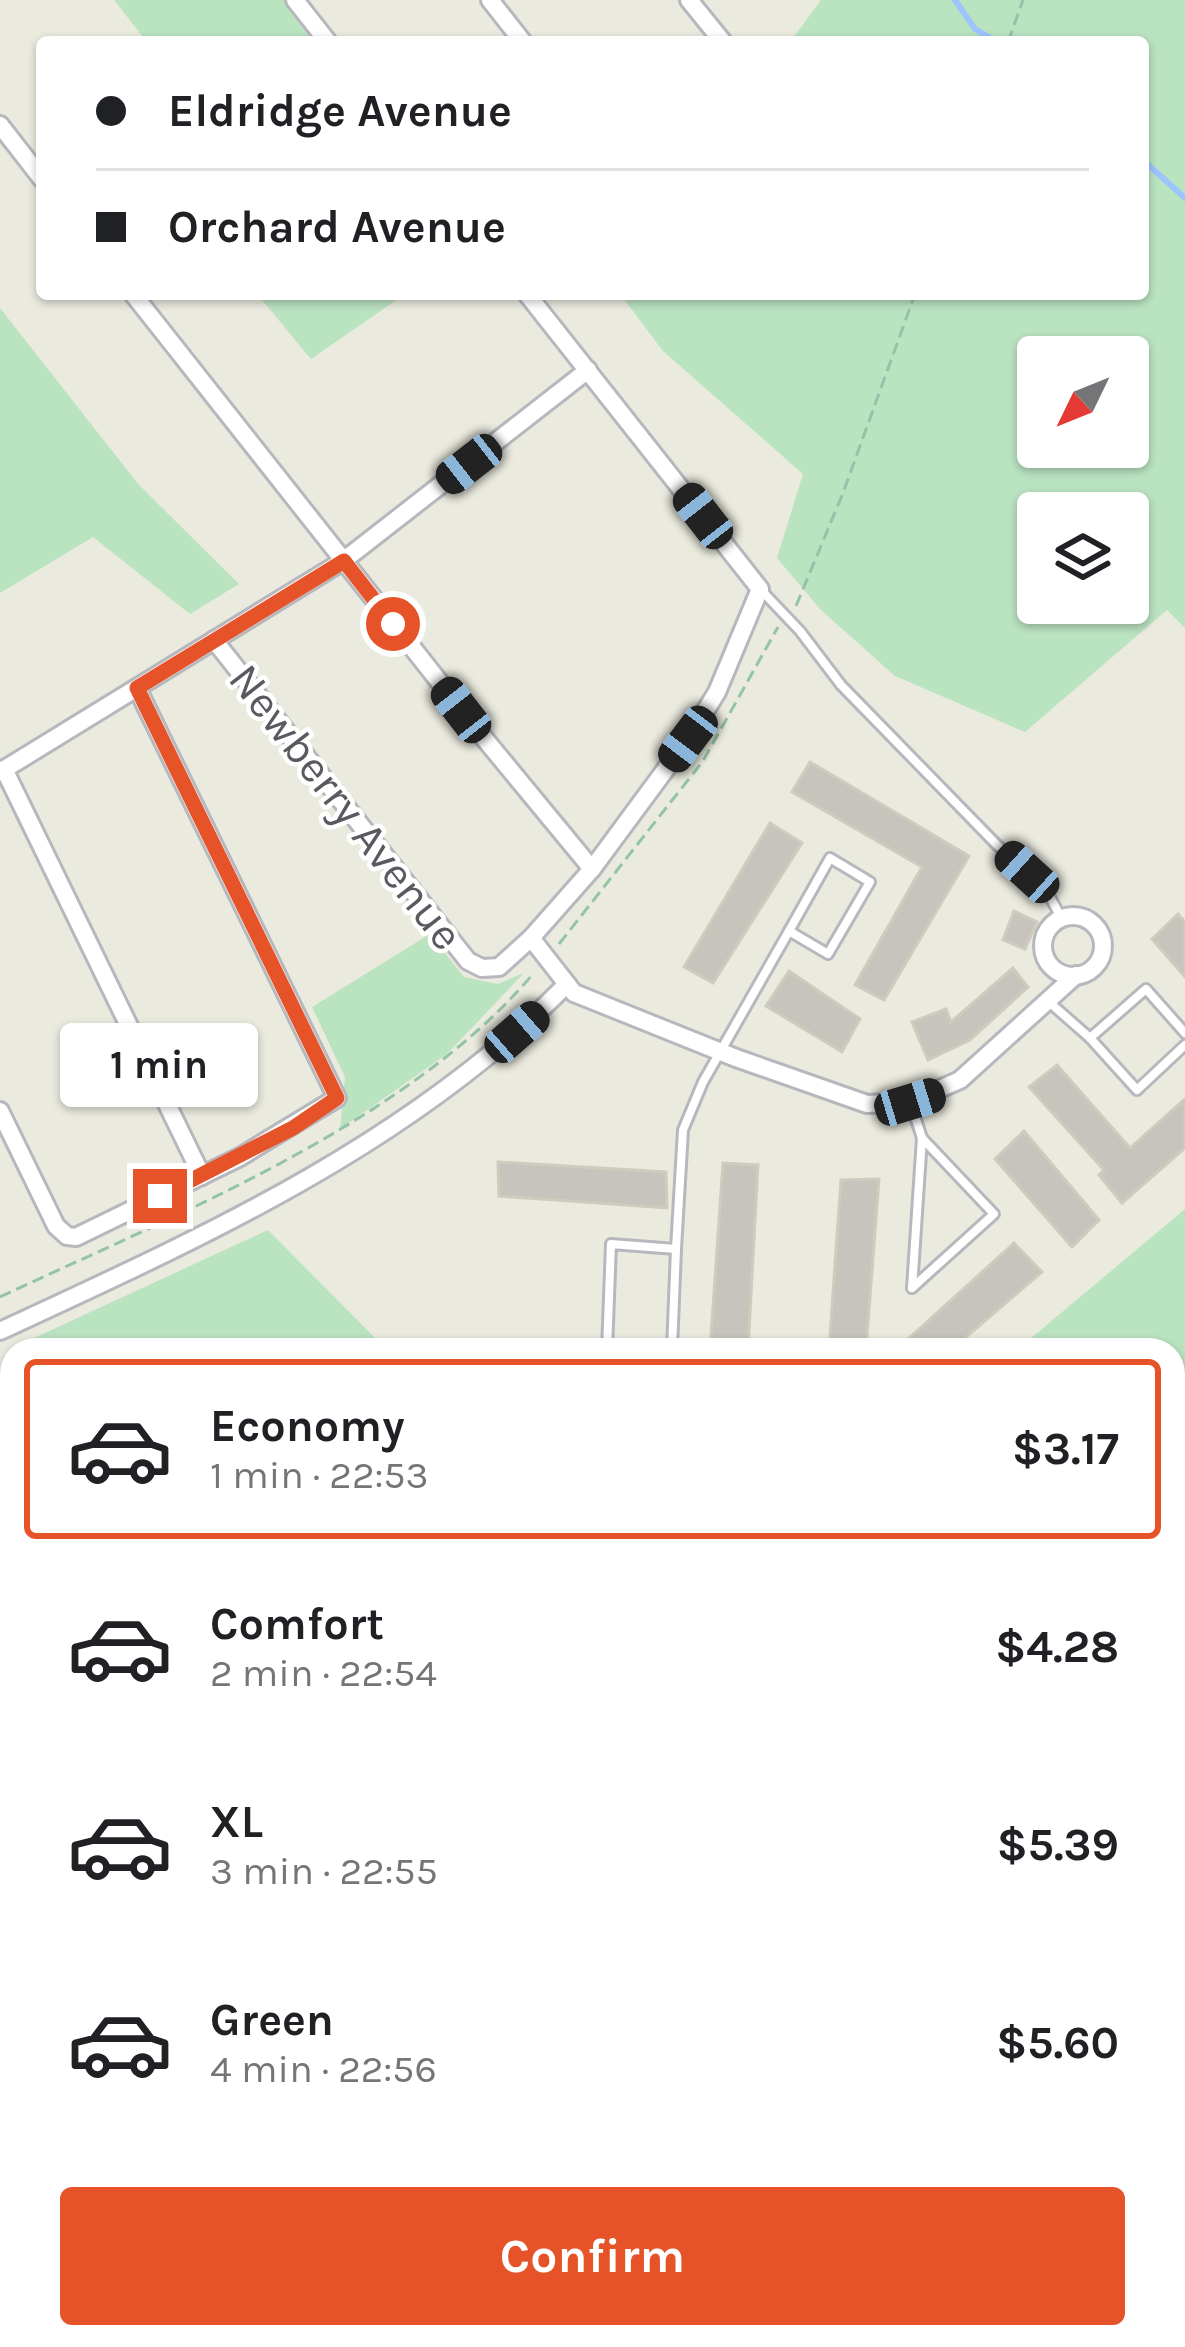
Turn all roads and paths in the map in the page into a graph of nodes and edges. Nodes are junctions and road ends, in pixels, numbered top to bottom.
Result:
1 (295, 0) edge
2 (490, 0) edge
3 (689, 0) edge
4 (1023, 0) edge
5 (323, 36) edge
6 (518, 36) edge
7 (718, 36) edge
8 (1010, 36) edge
9 (0, 125) edge
10 (36, 171) edge
11 (138, 300) edge
12 (532, 300) edge
13 (914, 300) edge
14 (588, 370) junction
15 (344, 561) junction
16 (760, 589) junction
17 (801, 601) dead end
18 (214, 640) junction
19 (137, 688) junction
20 (2, 770) edge
21 (592, 869) junction
22 (1062, 919) junction
23 (789, 931) junction
24 (531, 938) junction
25 (1076, 975) junction
26 (567, 984) junction
27 (1049, 1003) junction
28 (1185, 1033) edge
29 (1090, 1038) junction
30 (1185, 1045) edge
31 (720, 1052) junction
32 (910, 1102) junction
33 (0, 1111) edge
34 (922, 1138) junction
35 (202, 1176) junction
36 (676, 1249) junction
37 (0, 1331) edge
38 (607, 1338) edge
39 (672, 1338) edge

1 - 5 street
2 - 6 street
3 - 7 street
4 - 8 path
9 - 10 street
11 - 15 street
12 - 14 street
13 - 17 path
14 - 15 street
14 - 16 street
15 - 18 street
15 - 21 street
16 - 21 street
16 - 22 lane
18 - 19 street
18 - 24 street, Newberry Avenue
19 - 20 street
19 - 35 street
20 - 35 street
21 - 24 street
22 - 25 street
22 - 25 street
23 - 23 lane
23 - 31 lane
24 - 26 street
25 - 27 street
26 - 31 street
26 - 37 street
27 - 29 lane
27 - 32 street
28 - 29 lane
29 - 30 lane
31 - 32 street
31 - 36 lane
32 - 34 lane
33 - 35 street
34 - 34 lane
36 - 38 lane
36 - 39 lane

